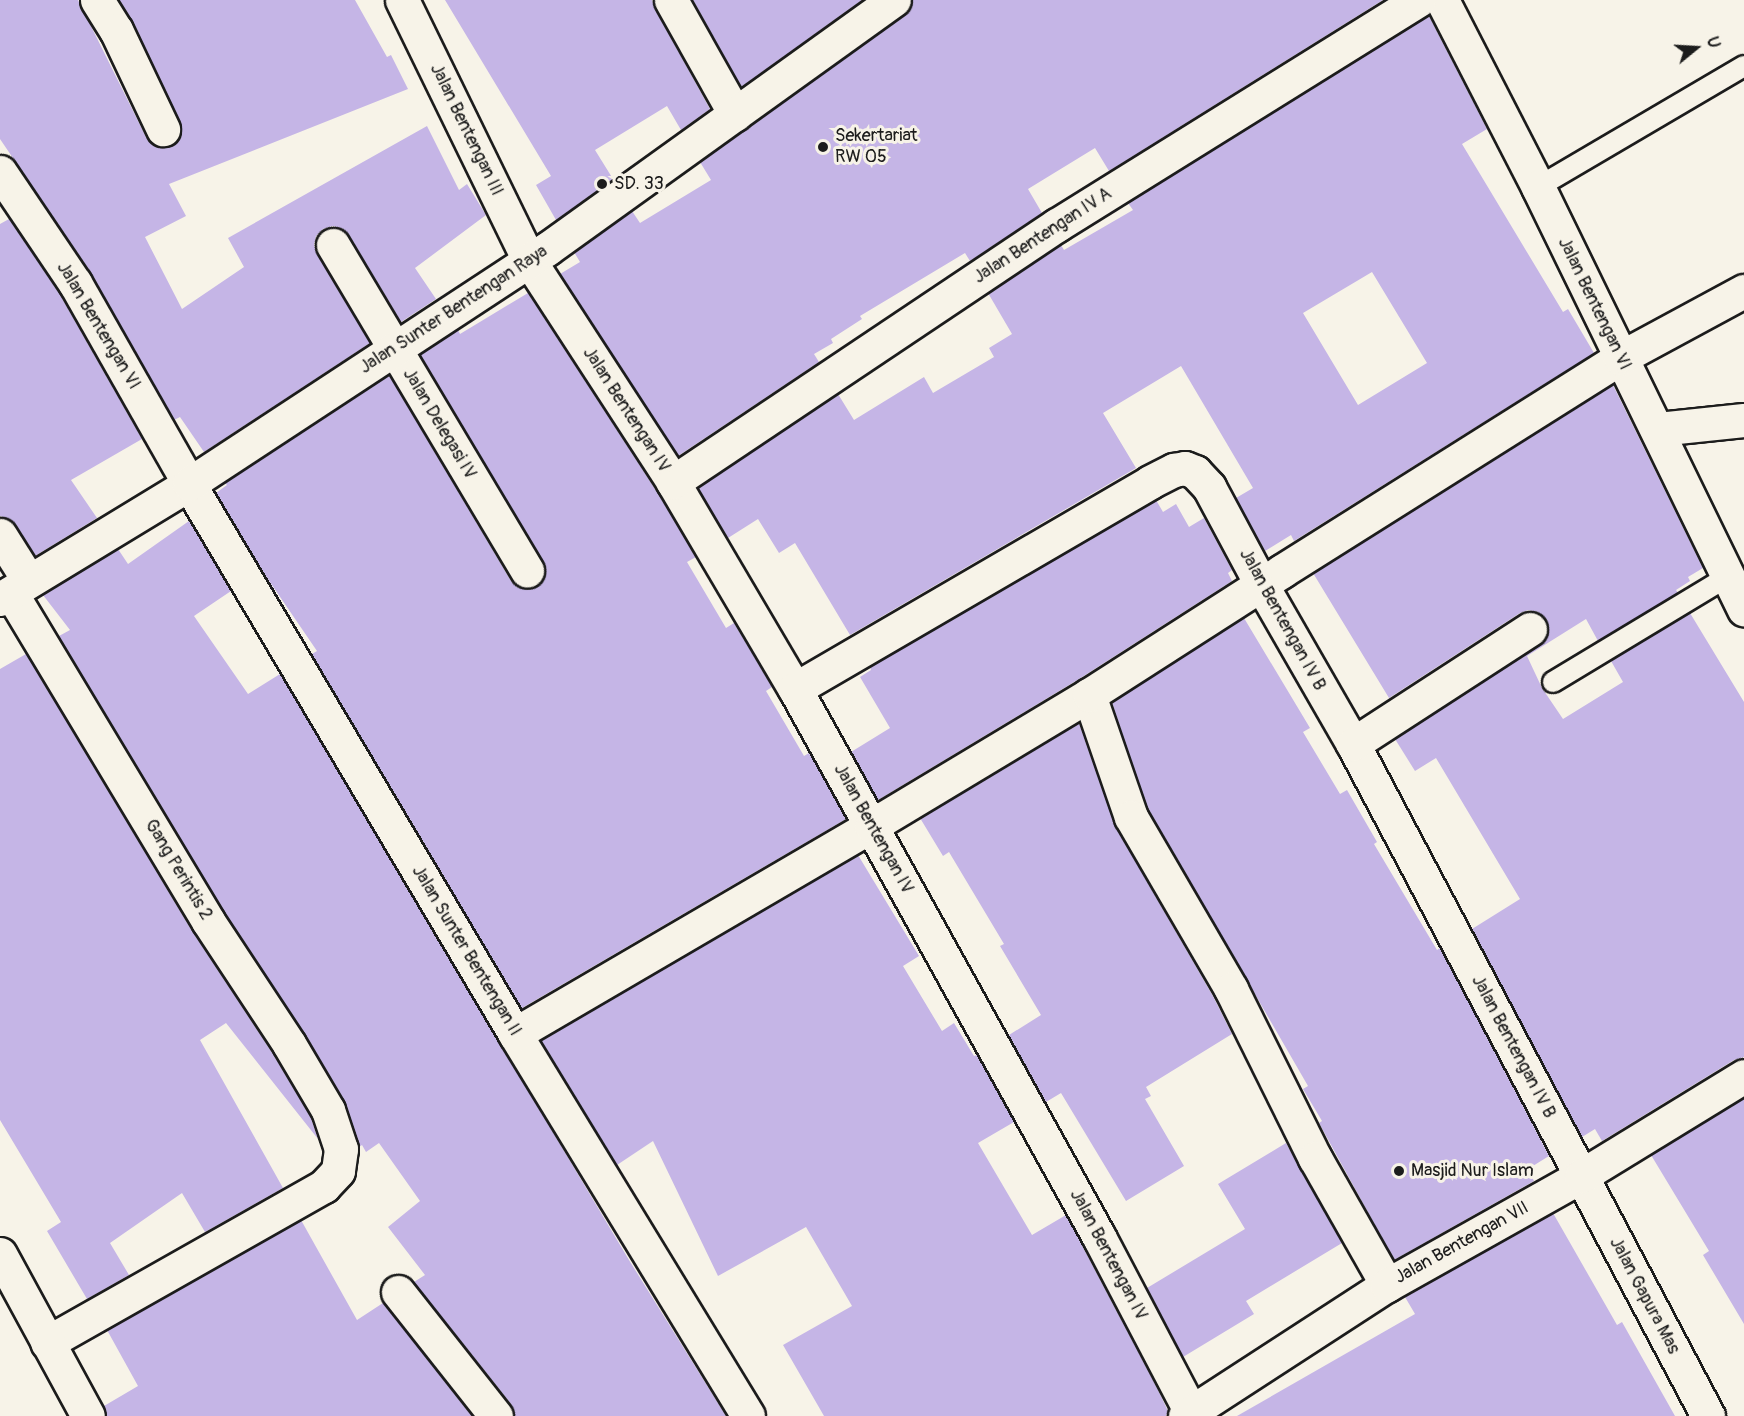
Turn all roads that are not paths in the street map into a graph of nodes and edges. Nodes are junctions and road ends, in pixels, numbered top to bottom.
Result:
1 (97, 0) edge
2 (402, 0) edge
3 (670, 0) edge
4 (894, 0) edge
5 (1419, 0) edge
6 (1442, 0) edge
7 (1744, 66) edge
8 (735, 114) junction
9 (163, 129) dead end
10 (0, 172) edge
11 (1538, 187) junction
12 (333, 245) dead end
13 (529, 261) junction
14 (1744, 291) edge
15 (394, 350) junction
16 (1620, 358) junction
17 (1744, 420) edge
18 (1658, 429) junction
19 (673, 482) junction
20 (189, 484) junction
21 (0, 535) edge
22 (527, 572) dead end
23 (1261, 584) junction
24 (13, 591) edge
25 (1738, 593) edge
26 (1530, 628) dead end
27 (1553, 682) dead end
28 (795, 689) junction
29 (1089, 695) junction
30 (1353, 744) junction
31 (871, 826) junction
32 (515, 1034) junction
33 (1744, 1076) edge
34 (1581, 1176) junction
35 (0, 1254) edge
36 (1387, 1285) junction
37 (398, 1292) dead end
38 (47, 1343) junction
39 (483, 1412) edge
40 (1190, 1415) edge
41 (88, 1416) edge
42 (748, 1416) edge
43 (1708, 1416) edge

1 - 9 street
2 - 13 street, Jalan Bentengan III
3 - 8 street
4 - 8 street, Jalan Sunter Bentengan Raya
5 - 19 street, Jalan Bentengan IV A
6 - 11 street, Jalan Bentengan VI
7 - 11 lane
8 - 13 street, Jalan Sunter Bentengan Raya
10 - 20 street, Jalan Bentengan VI
11 - 16 street, Jalan Bentengan VI
12 - 15 street, Jalan Delegasi IV
13 - 15 street, Jalan Sunter Bentengan Raya
13 - 19 street, Jalan Bentengan IV
14 - 16 street
15 - 20 street, Jalan Sunter Bentengan Raya
15 - 22 street, Jalan Delegasi IV
16 - 18 street, Jalan Bentengan VI
16 - 23 street
17 - 18 street
18 - 25 street, Jalan Bentengan VI
19 - 28 street, Jalan Bentengan IV
20 - 24 street, Jalan Sunter Bentengan Raya
20 - 32 street, Jalan Sunter Bentengan II
21 - 24 street, Gang Perintis 2
23 - 28 street, Jalan Bentengan IV B
23 - 29 street
23 - 30 street, Jalan Bentengan IV B
24 - 38 street, Gang Perintis 2
25 - 27 lane
26 - 30 street
28 - 31 street, Jalan Bentengan IV
29 - 31 street
29 - 36 street
30 - 34 street, Jalan Bentengan IV B
31 - 32 street
31 - 40 street, Jalan Bentengan IV
32 - 42 street, Jalan Sunter Bentengan II
33 - 34 street, Jalan Bentengan VII
34 - 36 street, Jalan Bentengan VII
34 - 43 street, Jalan Gapura Mas
35 - 38 street
36 - 40 street, Jalan Bentengan VII
37 - 39 street
38 - 41 street

